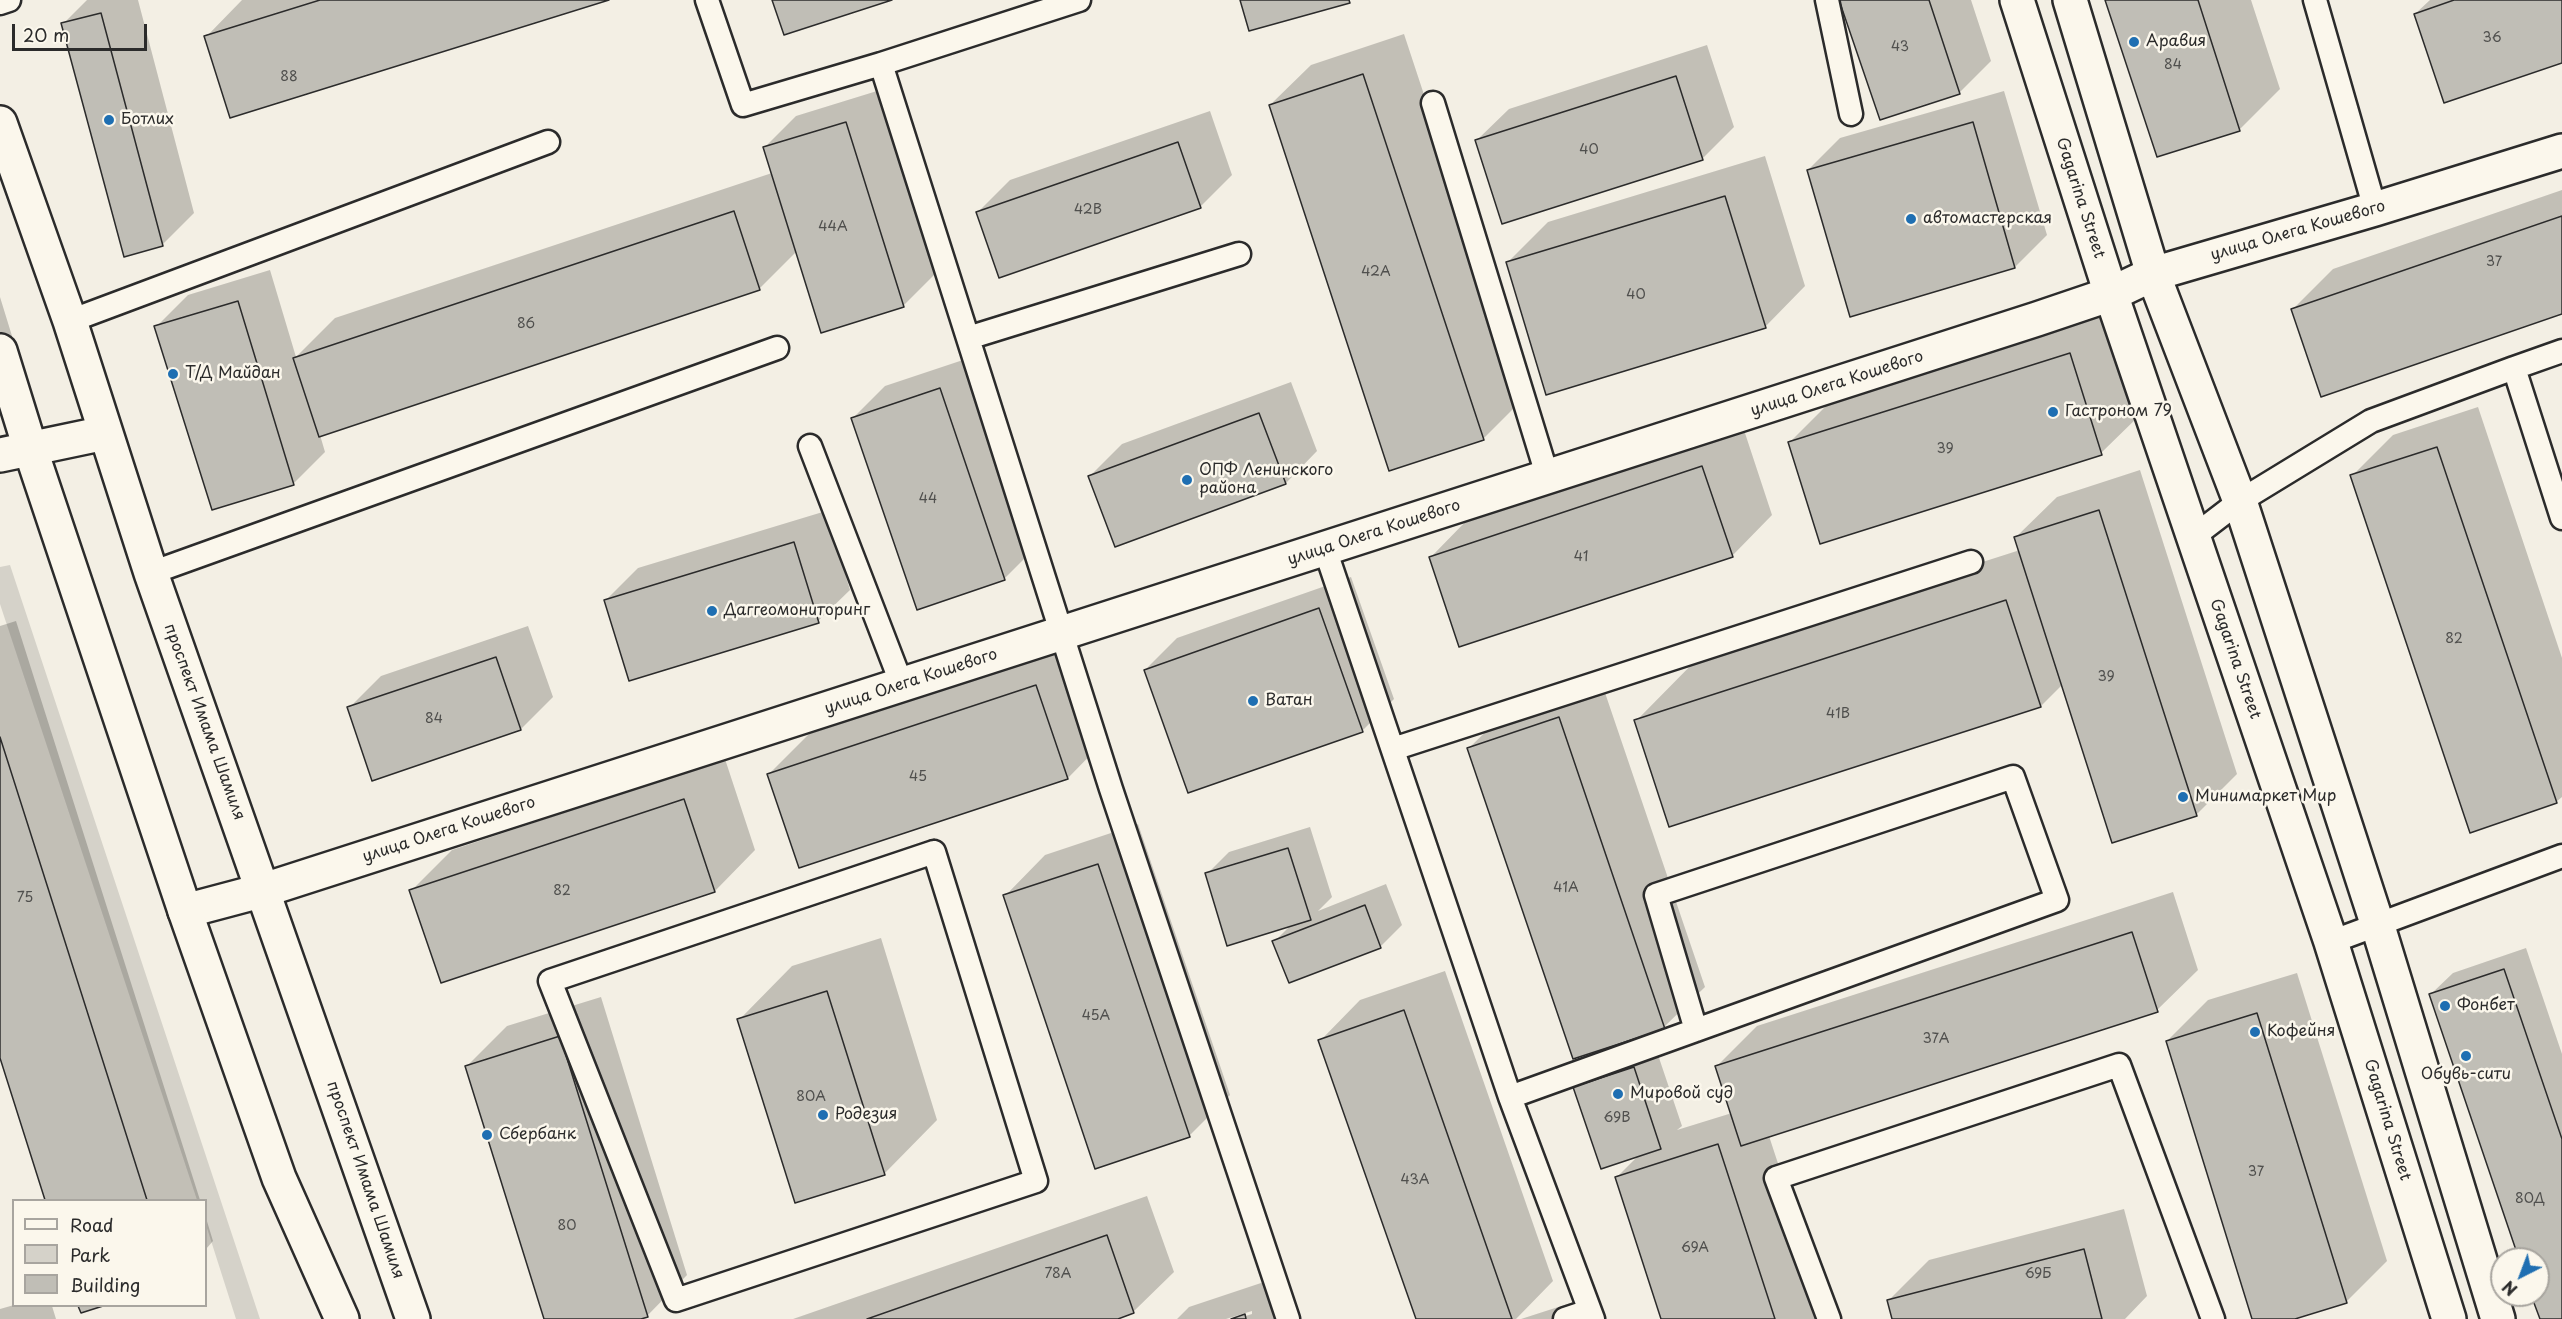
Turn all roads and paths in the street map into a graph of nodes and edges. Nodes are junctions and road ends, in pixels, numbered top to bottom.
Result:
1 (9, 0) edge
2 (707, 0) edge
3 (1079, 0) edge
4 (1827, 0) edge
5 (2017, 0) edge
6 (2070, 0) edge
7 (2315, 0) edge
8 (0, 3) edge
9 (881, 64) junction
10 (1433, 104) dead end
11 (1851, 114) dead end
12 (0, 123) edge
13 (548, 142) dead end
14 (2562, 151) edge
15 (2376, 209) junction
16 (1239, 254) dead end
17 (2153, 274) junction
18 (2111, 294) junction
19 (70, 321) junction
20 (968, 338) junction
21 (777, 348) dead end
22 (0, 351) edge
23 (2562, 351) edge
24 (2514, 368) junction
25 (105, 433) junction
26 (810, 446) dead end
27 (15, 453) edge
28 (1548, 478) junction
29 (2240, 501) junction
30 (2562, 518) edge
31 (2193, 537) junction
32 (1325, 549) junction
33 (1971, 562) dead end
34 (151, 573) junction
35 (1062, 633) junction
36 (902, 685) junction
37 (1393, 749) junction
38 (2562, 856) edge
39 (264, 890) junction
40 (185, 911) junction
41 (2377, 923) junction
42 (2331, 942) junction
43 (1696, 1030) junction
44 (1510, 1097) junction
45 (676, 1310) edge
46 (1591, 1315) edge
47 (342, 1319) edge
48 (414, 1319) edge
49 (1288, 1319) edge
50 (1565, 1319) edge
51 (1828, 1319) edge
52 (2213, 1319) edge
53 (2449, 1319) edge
54 (2498, 1319) edge

1 - 8 lane
2 - 9 lane
3 - 9 lane
4 - 11 lane
5 - 18 main road, Gagarina Street
6 - 17 main road
7 - 15 lane
9 - 20 lane
10 - 28 lane
12 - 19 main road, проспект Имама Шамиля
13 - 19 lane
14 - 15 main road, улица Олега Кошевого
15 - 17 main road, улица Олега Кошевого
16 - 20 lane
17 - 18 main road, улица Олега Кошевого
17 - 29 main road
18 - 28 main road, улица Олега Кошевого
18 - 31 main road, Gagarina Street
19 - 25 main road, проспект Имама Шамиля
20 - 35 lane
21 - 34 lane
22 - 27 main road
23 - 24 lane
24 - 29 lane
24 - 30 lane
25 - 27 main road
25 - 34 main road, проспект Имама Шамиля
26 - 36 lane
27 - 40 main road
28 - 32 main road, улица Олега Кошевого
29 - 31 lane
29 - 41 main road
31 - 42 main road, Gagarina Street
32 - 35 main road, улица Олега Кошевого
32 - 37 lane
33 - 37 lane
34 - 39 main road, проспект Имама Шамиля
35 - 36 main road, улица Олега Кошевого
35 - 49 lane
36 - 39 main road, улица Олега Кошевого
37 - 44 lane
38 - 41 lane
39 - 40 main road, улица Олега Кошевого
39 - 48 main road, проспект Имама Шамиля
40 - 47 main road
41 - 42 lane
41 - 54 main road
42 - 53 main road, Gagarina Street
43 - 43 lane
43 - 44 lane
44 - 46 lane
45 - 45 lane
46 - 50 lane
51 - 52 lane

